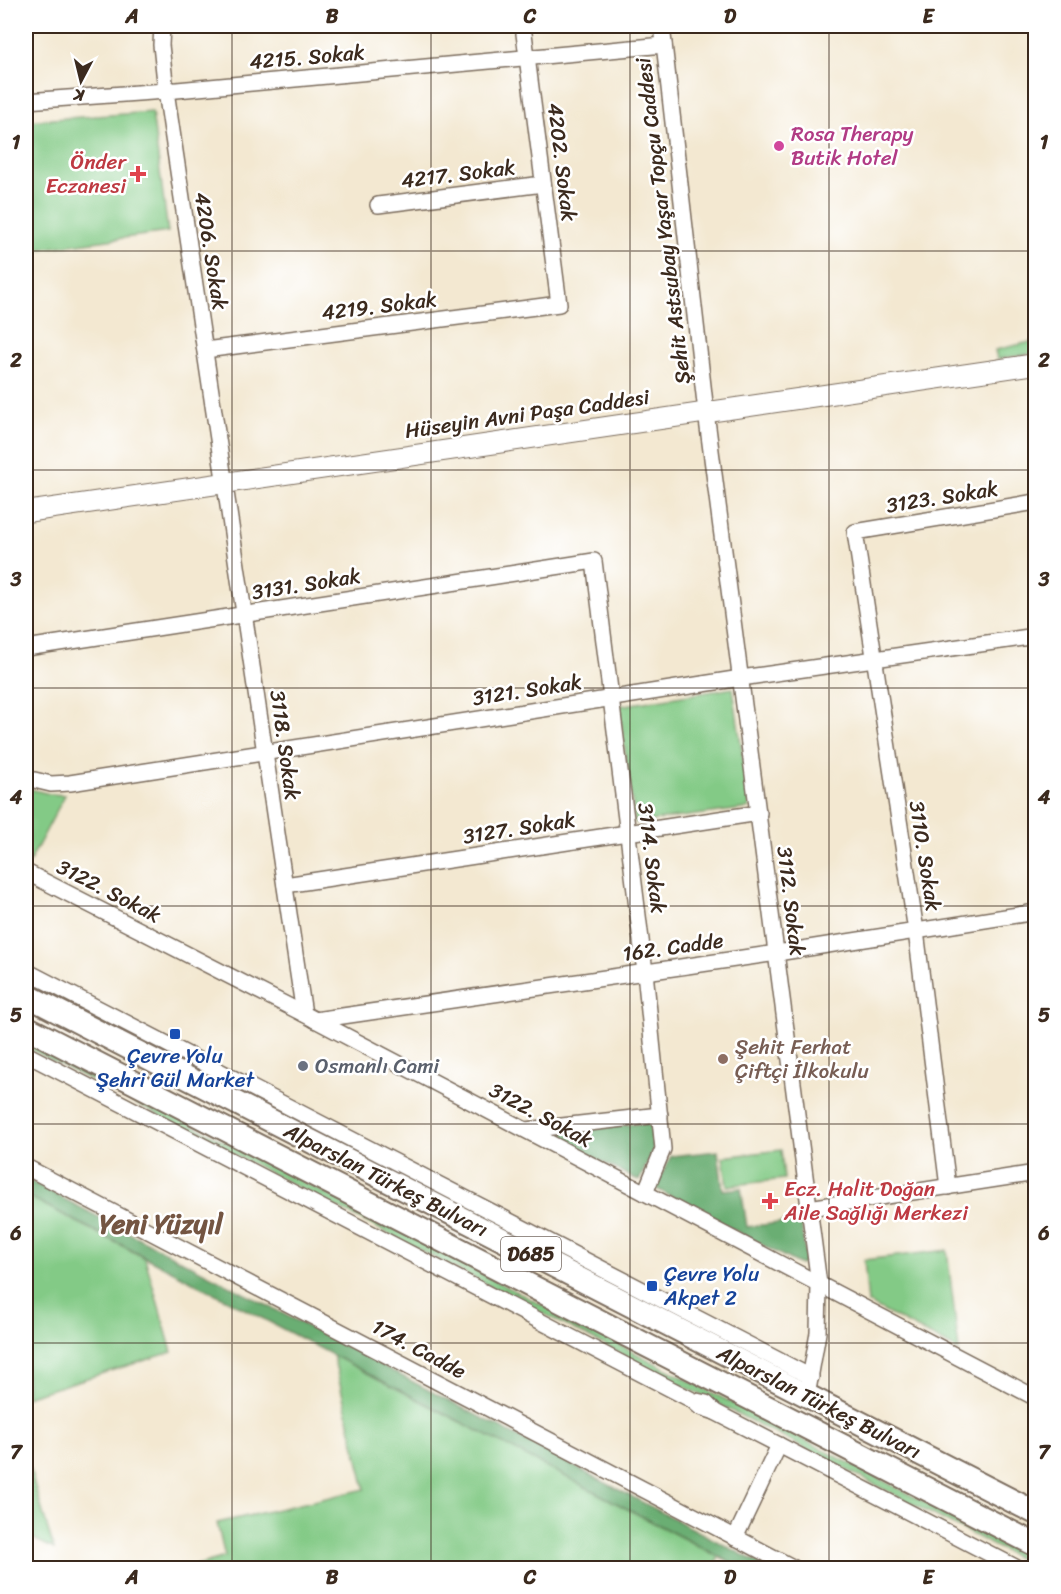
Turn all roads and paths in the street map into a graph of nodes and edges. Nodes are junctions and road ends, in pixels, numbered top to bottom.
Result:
1 (162, 26) edge
2 (523, 26) edge
3 (662, 26) edge
4 (664, 45) junction
5 (527, 58) junction
6 (166, 91) junction
7 (26, 101) edge
8 (543, 184) junction
9 (378, 205) dead end
10 (559, 304) joint
11 (205, 350) junction
12 (1035, 364) edge
13 (706, 412) junction
14 (225, 482) junction
15 (1035, 502) edge
16 (26, 512) edge
17 (855, 532) joint
18 (594, 561) joint
19 (245, 615) junction
20 (1035, 636) edge
21 (26, 648) edge
22 (874, 659) junction
23 (741, 678) junction
24 (611, 699) junction
25 (265, 752) junction
26 (26, 778) edge
27 (759, 813) junction
28 (627, 833) junction
29 (26, 872) edge
30 (285, 885) junction
31 (1035, 912) edge
32 (915, 931) junction
33 (777, 953) junction
34 (26, 971) edge
35 (645, 972) junction
36 (26, 995) edge
37 (310, 1017) junction
38 (26, 1027) edge
39 (26, 1054) edge
40 (660, 1115) junction
41 (525, 1130) junction
42 (26, 1167) edge
43 (1035, 1173) edge
44 (948, 1187) junction
45 (645, 1193) junction
46 (809, 1208) junction
47 (819, 1284) junction
48 (809, 1387) junction
49 (1035, 1398) edge
50 (779, 1445) junction
51 (1035, 1513) edge
52 (735, 1538) junction
53 (1035, 1545) edge
54 (1015, 1568) edge
55 (794, 1569) edge

1 - 6 street, 4206. Sokak
2 - 5 street, 4202. Sokak
3 - 4 street, Şehit Astsubay Yaşar Topçu Caddesi
4 - 5 street, 4215. Sokak
4 - 13 street, Şehit Astsubay Yaşar Topçu Caddesi
5 - 6 street, 4215. Sokak
5 - 8 street, 4202. Sokak
6 - 7 street, 4215. Sokak
6 - 11 street, 4206. Sokak
8 - 9 street, 4217. Sokak
8 - 10 street, 4202. Sokak
10 - 11 street, 4219. Sokak
11 - 14 street, 4206. Sokak
12 - 13 main road, Hüseyin Avni Paşa Caddesi
13 - 14 main road, Hüseyin Avni Paşa Caddesi
13 - 23 street, 3112. Sokak
14 - 16 main road, Hüseyin Avni Paşa Caddesi
14 - 19 street, 3118. Sokak
15 - 17 street, 3123. Sokak
17 - 22 street, 3110. Sokak
18 - 19 street, 3131. Sokak
18 - 24 street, 3114. Sokak
19 - 21 street, 3131. Sokak
19 - 25 street, 3118. Sokak
20 - 22 street, 3121. Sokak
22 - 23 street, 3121. Sokak
22 - 32 street, 3110. Sokak
23 - 24 street, 3121. Sokak
23 - 27 street, 3112. Sokak
24 - 25 street, 3121. Sokak
24 - 28 street, 3114. Sokak
25 - 26 street, 3121. Sokak
25 - 30 street, 3118. Sokak
27 - 28 street, 3127. Sokak
27 - 33 street, 3112. Sokak
28 - 30 street, 3127. Sokak
28 - 35 street, 3114. Sokak
29 - 37 street, 3122. Sokak
30 - 37 street, 3118. Sokak
31 - 32 street, 162. Cadde
32 - 33 street, 162. Cadde
32 - 44 street, 3110. Sokak
33 - 35 street, 162. Cadde
33 - 46 street, 3112. Sokak
34 - 48 street
35 - 37 street, 162. Cadde
35 - 40 street, 3114. Sokak
36 - 48 highway, Alparslan Türkeş Bulvarı / D685
37 - 41 street, 3122. Sokak
38 - 53 highway, Alparslan Türkeş Bulvarı / D685
39 - 50 street
40 - 41 street
40 - 45 street, 3114. Sokak
41 - 45 street, 3122. Sokak
42 - 52 street, 174. Cadde
43 - 44 street
44 - 46 street
45 - 47 street, 3122. Sokak
46 - 47 street, 3112. Sokak
47 - 48 street, 3112. Sokak
47 - 49 street, 3122. Sokak
48 - 51 highway, Alparslan Türkeş Bulvarı / D685
50 - 52 street
50 - 54 street
52 - 55 street, 174. Cadde

